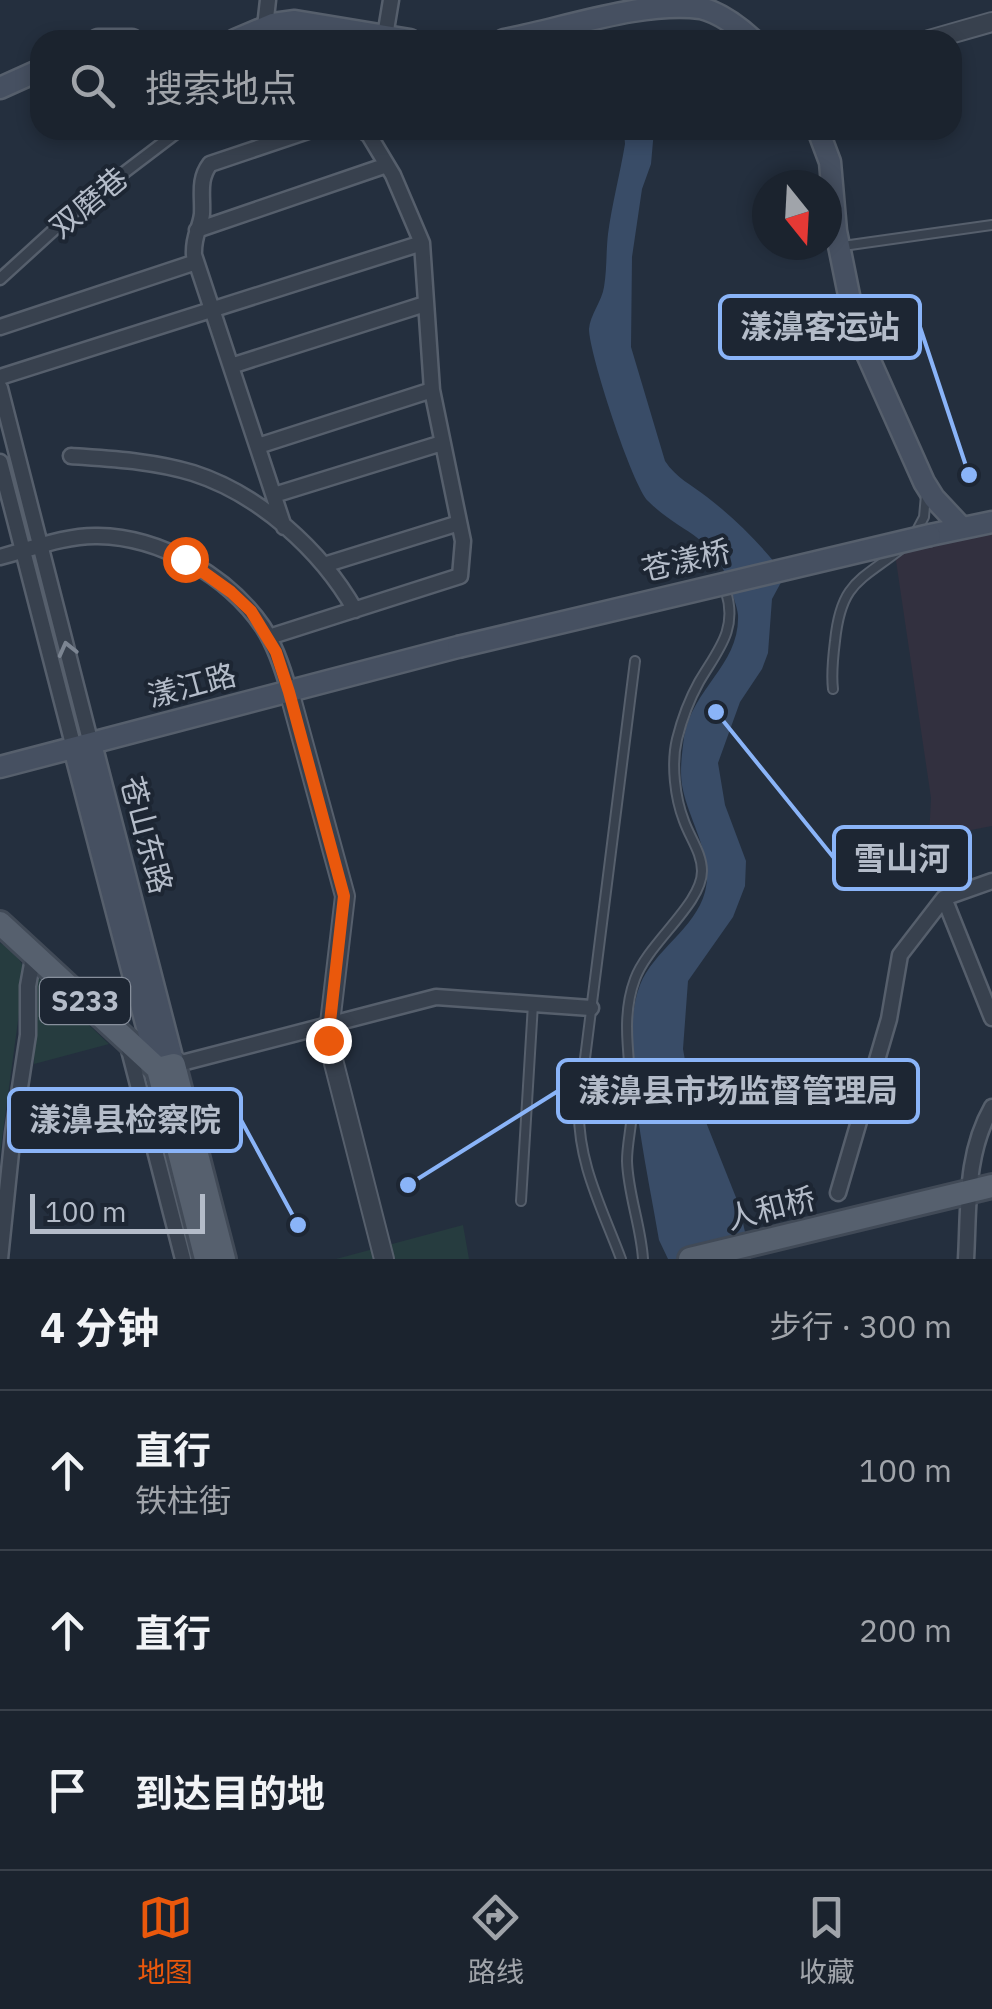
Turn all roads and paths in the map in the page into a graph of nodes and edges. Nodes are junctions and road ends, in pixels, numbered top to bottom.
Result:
1 (268, 0) edge
2 (390, 0) edge
3 (992, 22) edge
4 (265, 27) junction
5 (258, 30) edge
6 (349, 30) edge
7 (387, 30) edge
8 (548, 30) edge
9 (739, 30) edge
10 (962, 31) edge
11 (30, 74) edge
12 (0, 88) edge
13 (167, 140) edge
14 (282, 140) edge
15 (372, 140) edge
16 (821, 140) edge
17 (387, 165) junction
18 (831, 170) edge
19 (992, 225) edge
20 (196, 230) junction
21 (422, 242) junction
22 (842, 246) edge
23 (842, 260) edge
24 (196, 262) junction
25 (0, 279) edge
26 (424, 304) junction
27 (213, 310) junction
28 (0, 327) edge
29 (232, 366) junction
30 (0, 377) edge
31 (0, 388) edge
32 (432, 390) junction
33 (442, 443) junction
34 (258, 446) junction
35 (72, 456) dead end
36 (0, 462) edge
37 (926, 486) junction
38 (274, 495) junction
39 (992, 522) edge
40 (458, 523) junction
41 (284, 527) junction
42 (962, 528) junction
43 (40, 546) junction
44 (23, 551) junction
45 (0, 557) edge
46 (324, 564) junction
47 (726, 592) dead end
48 (354, 610) junction
49 (268, 637) junction
50 (458, 648) joint
51 (636, 661) dead end
52 (832, 689) dead end
53 (289, 692) junction
54 (82, 746) junction
55 (0, 767) edge
56 (992, 881) edge
57 (944, 898) junction
58 (0, 923) edge
59 (34, 953) junction
60 (533, 1004) junction
61 (591, 1008) junction
62 (992, 1018) edge
63 (329, 1024) junction
64 (127, 1040) junction
65 (166, 1067) junction
66 (992, 1108) edge
67 (981, 1189) edge
68 (838, 1192) dead end
69 (521, 1201) dead end
70 (0, 1259) edge
71 (182, 1259) edge
72 (206, 1259) edge
73 (224, 1259) edge
74 (384, 1259) edge
75 (621, 1259) edge
76 (643, 1259) edge
77 (690, 1259) edge
78 (966, 1259) edge

1 - 4 street
2 - 7 street
3 - 10 street
4 - 5 main road
4 - 6 main road
8 - 9 main road
11 - 12 main road
13 - 25 street, 双磨巷
14 - 20 street
15 - 17 street
16 - 18 main road
17 - 20 street
17 - 21 street
19 - 22 lane
20 - 24 street
21 - 26 street
21 - 27 street
23 - 37 main road
24 - 27 street
24 - 28 street
26 - 29 street
26 - 32 street
27 - 29 street
27 - 30 street
29 - 34 street
31 - 43 street, 苍山东路
32 - 33 street
32 - 34 street
33 - 38 street
33 - 40 street
34 - 38 street
35 - 41 street
36 - 44 street, 苍山东路
37 - 42 main road
37 - 52 lane
38 - 41 street
39 - 42 main road
40 - 46 street
40 - 48 street
41 - 46 street
42 - 50 main road, 苍漾桥, bridge
43 - 44 street
43 - 49 street
54 -> 43 street, 苍山东路
44 - 45 street
44 - 54 street, 苍山东路
46 - 48 street
47 - 76 lane
48 - 49 street
49 - 53 street
50 - 53 main road, 漾江路
51 - 61 lane
53 - 54 main road, 漾江路
53 - 63 street
54 - 55 main road, 漾江路
54 - 65 main road, 苍山东路
56 - 57 street
57 - 62 street
57 - 68 street
58 - 59 main road, S233
59 - 64 main road, S233
59 - 70 street
60 - 61 street
60 - 63 street
60 - 69 lane
61 - 75 lane
63 - 65 street
63 - 74 street
64 - 65 main road, S233
64 - 71 street
65 - 72 main road, 苍山东路
65 - 73 main road, 苍山东路
66 - 67 street
67 - 77 main road, 人和桥
67 - 78 street

